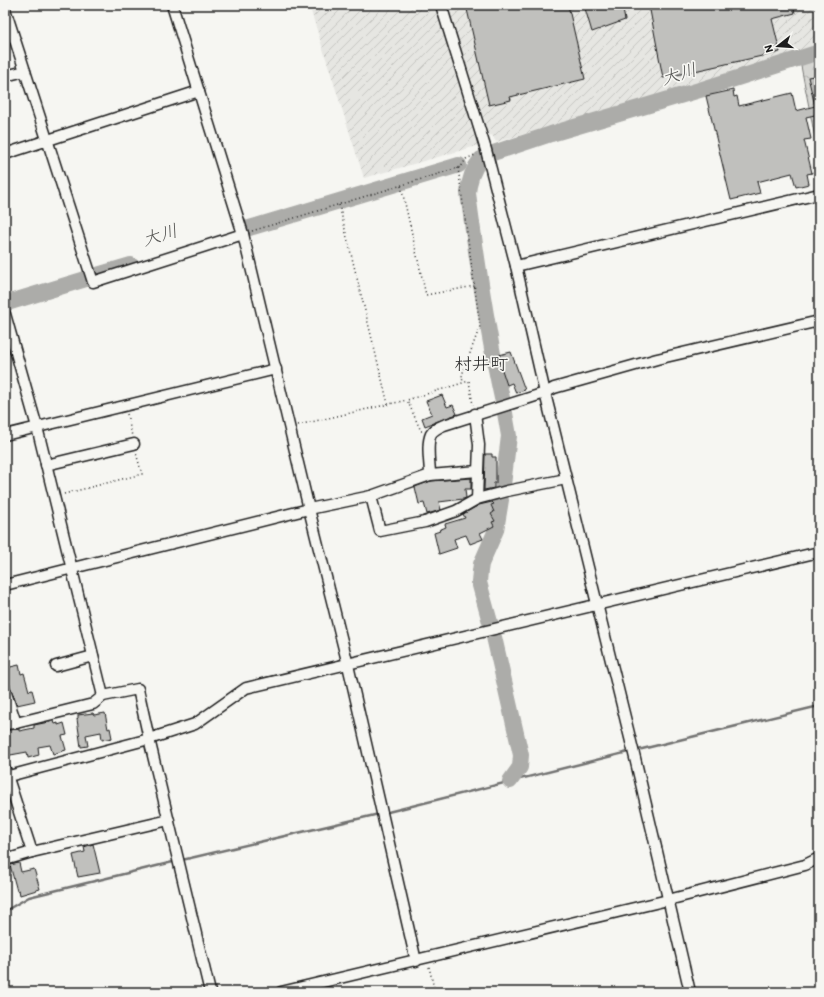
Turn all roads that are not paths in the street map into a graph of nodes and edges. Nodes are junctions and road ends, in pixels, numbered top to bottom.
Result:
1 (172, 5) edge
2 (441, 5) edge
3 (6, 15) edge
4 (25, 71) junction
5 (5, 76) edge
6 (199, 91) junction
7 (47, 140) junction
8 (5, 154) edge
9 (819, 194) edge
10 (243, 234) junction
11 (516, 266) junction
12 (5, 314) edge
13 (819, 321) edge
14 (276, 369) junction
15 (545, 393) junction
16 (475, 414) junction
17 (37, 427) junction
18 (5, 435) edge
19 (134, 444) road end
20 (46, 464) junction
21 (478, 471) junction
22 (430, 475) junction
23 (566, 479) junction
24 (371, 496) junction
25 (477, 499) junction
26 (309, 509) junction
27 (819, 552) edge
28 (72, 569) junction
29 (5, 585) edge
30 (598, 605) junction
31 (93, 656) junction
32 (348, 664) junction
33 (56, 666) dead end
34 (5, 690) edge
35 (103, 696) junction
36 (16, 723) junction
37 (5, 724) edge
38 (149, 739) junction
39 (6, 774) edge
40 (169, 820) junction
41 (32, 852) junction
42 (819, 858) edge
43 (5, 860) edge
44 (668, 900) junction
45 (416, 961) junction
46 (210, 992) edge
47 (281, 992) edge
48 (690, 992) edge

1 - 6 street
2 - 11 street
3 - 4 street
4 - 5 street
4 - 7 street
6 - 7 street
6 - 10 street
7 - 8 street
7 - 10 street
9 - 11 street
10 - 14 street
11 - 15 street
12 - 17 street
13 - 15 street
14 - 17 street
14 - 26 street
15 - 16 street
15 - 23 street
16 - 21 street
16 - 22 street
17 - 18 street
17 - 20 street
19 - 20 street
20 - 28 street
21 - 22 street
21 - 25 street
22 - 24 street
23 - 25 street
23 - 30 street
24 - 25 street
24 - 26 street
26 - 28 street
26 - 32 street
27 - 30 street
28 - 29 street
28 - 31 street
30 - 32 street
30 - 44 street
31 - 33 street
31 - 35 street
32 - 38 street
32 - 45 street
34 - 36 street
35 - 36 street
35 - 38 street
36 - 37 street
38 - 39 street
38 - 40 street
39 - 41 street
40 - 41 street
40 - 46 street
41 - 43 street
42 - 44 street
44 - 45 street
44 - 48 street
45 - 47 street

